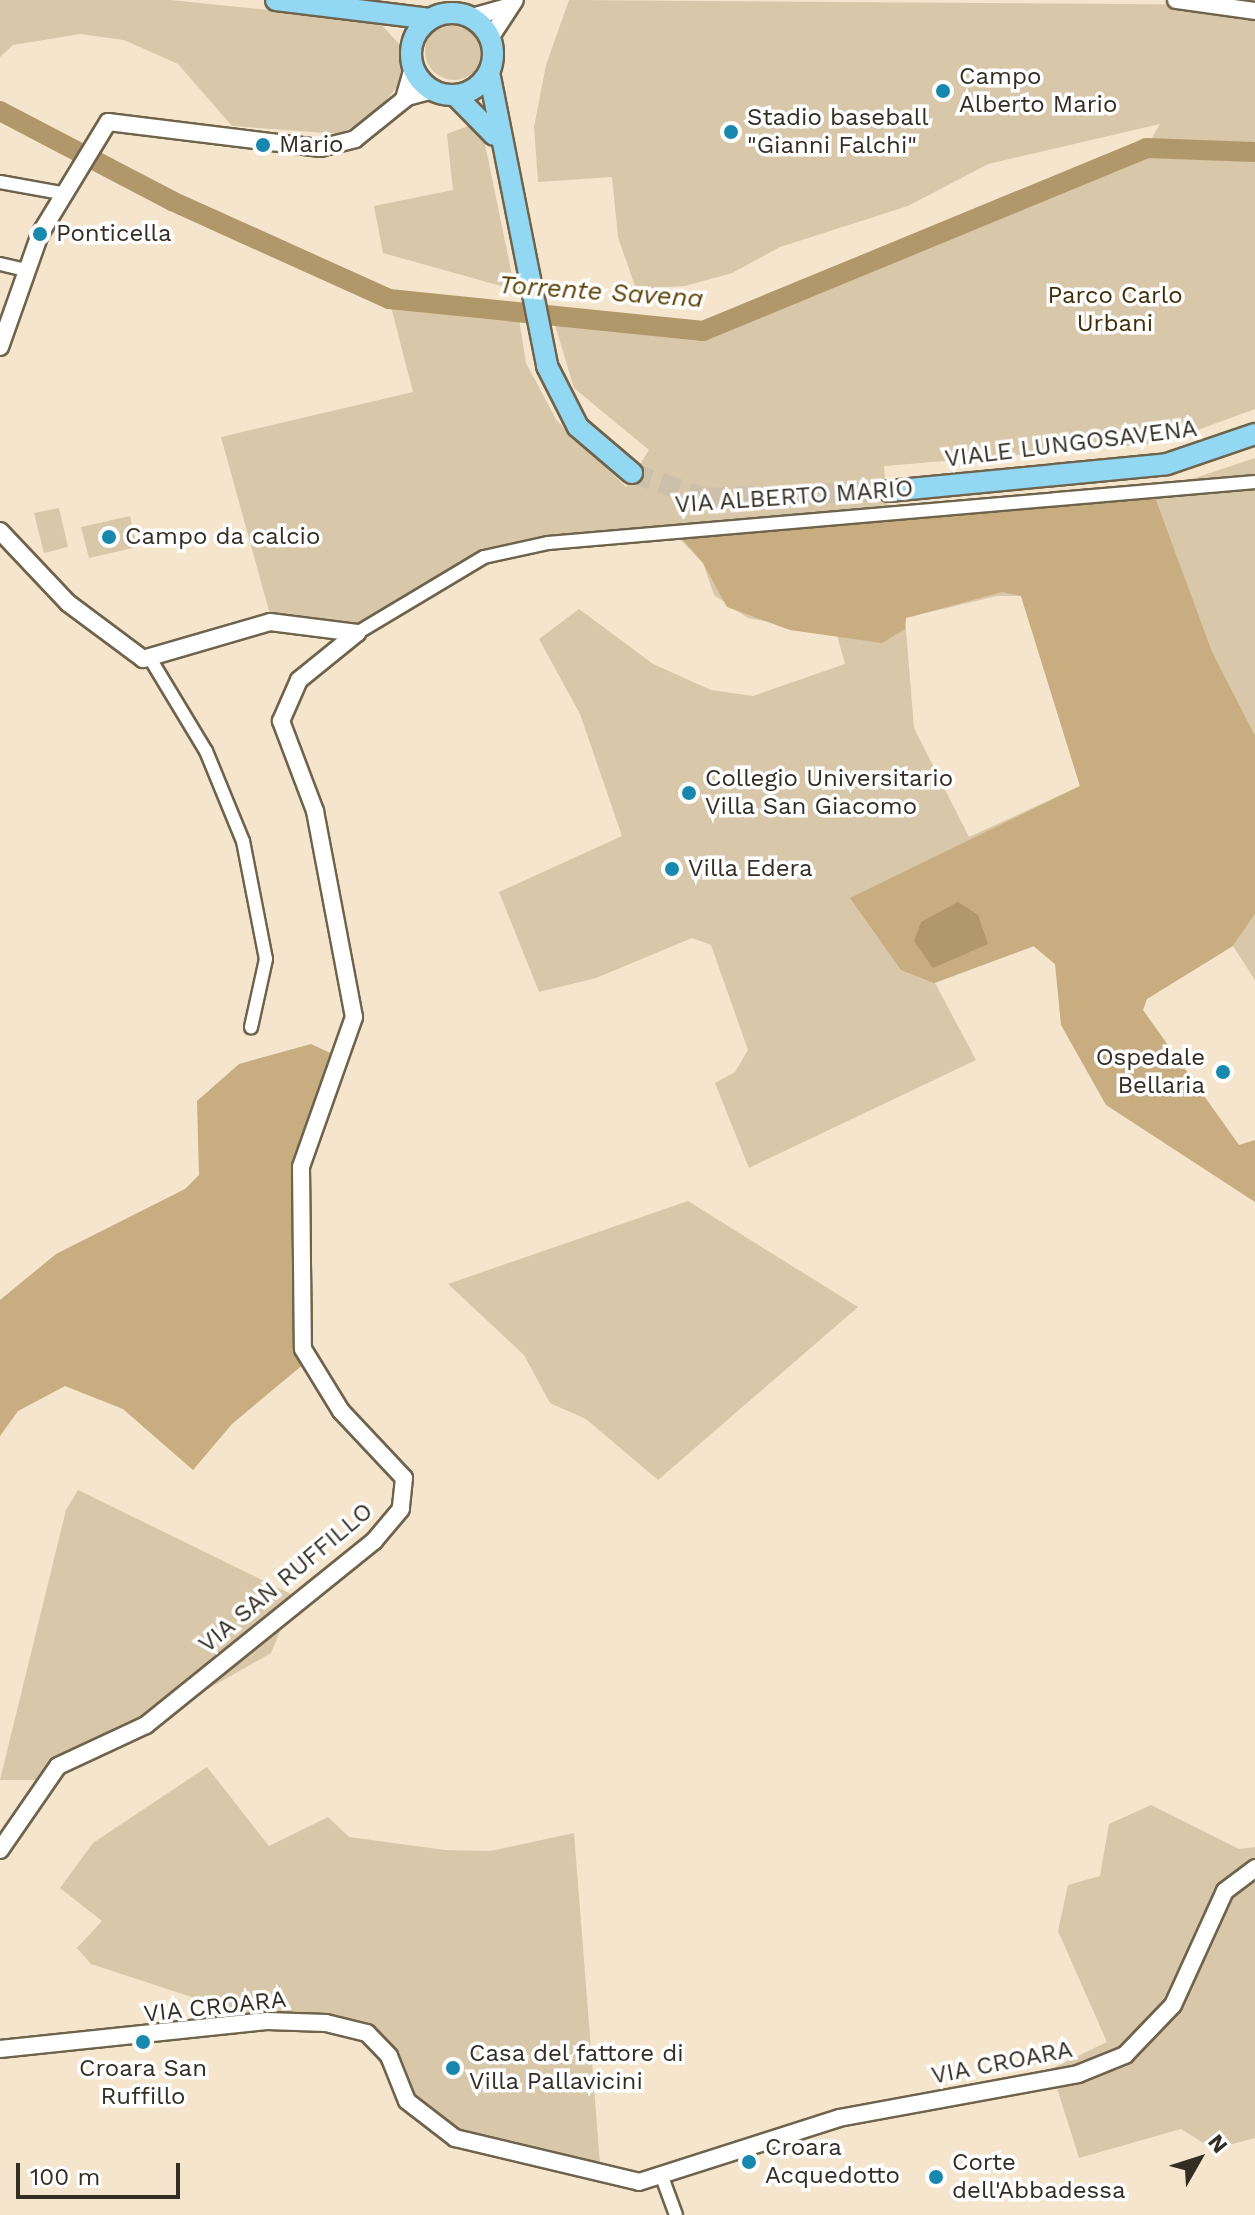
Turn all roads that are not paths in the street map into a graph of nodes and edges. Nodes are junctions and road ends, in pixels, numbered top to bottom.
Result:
1 (276, 0) edge
2 (1176, 0) edge
3 (512, 3) edge
4 (1255, 11) edge
5 (379, 13) junction
6 (472, 17) junction
7 (430, 19) junction
8 (490, 38) junction
9 (412, 44) junction
10 (413, 67) junction
11 (489, 72) junction
12 (433, 90) junction
13 (455, 95) junction
14 (403, 101) junction
15 (500, 150) junction
16 (0, 182) edge
17 (61, 193) junction
18 (0, 264) edge
19 (26, 270) junction
20 (1, 343) edge
21 (1255, 434) edge
22 (632, 473) tunnel mouth
23 (1255, 482) edge
24 (889, 491) tunnel mouth
25 (0, 531) edge
26 (357, 633) junction
27 (151, 660) junction
28 (251, 1027) dead end
29 (0, 1850) edge
30 (1255, 1868) edge
31 (0, 2049) edge
32 (662, 2177) junction
33 (676, 2215) edge

1 - 5 main road
2 - 4 street
3 - 6 street
3 - 8 street
5 - 7 main road
5 - 9 main road
6 - 7 main road
6 - 8 main road
7 - 9 main road
8 - 11 main road
9 - 10 main road
10 - 12 main road
10 - 14 street
11 - 13 main road
11 - 15 main road
12 - 13 main road
12 - 14 street
13 - 15 main road
14 - 17 street
15 - 22 main road
16 - 17 street
17 - 19 street
18 - 19 street
19 - 20 street
21 - 24 main road, VIALE LUNGOSAVENA
23 - 26 street, VIA ALBERTO MARIO
25 - 27 street
26 - 27 street
26 - 29 street, VIA SAN RUFFILLO
27 - 28 street
30 - 32 street, VIA CROARA
31 - 32 street, VIA CROARA
32 - 33 street

